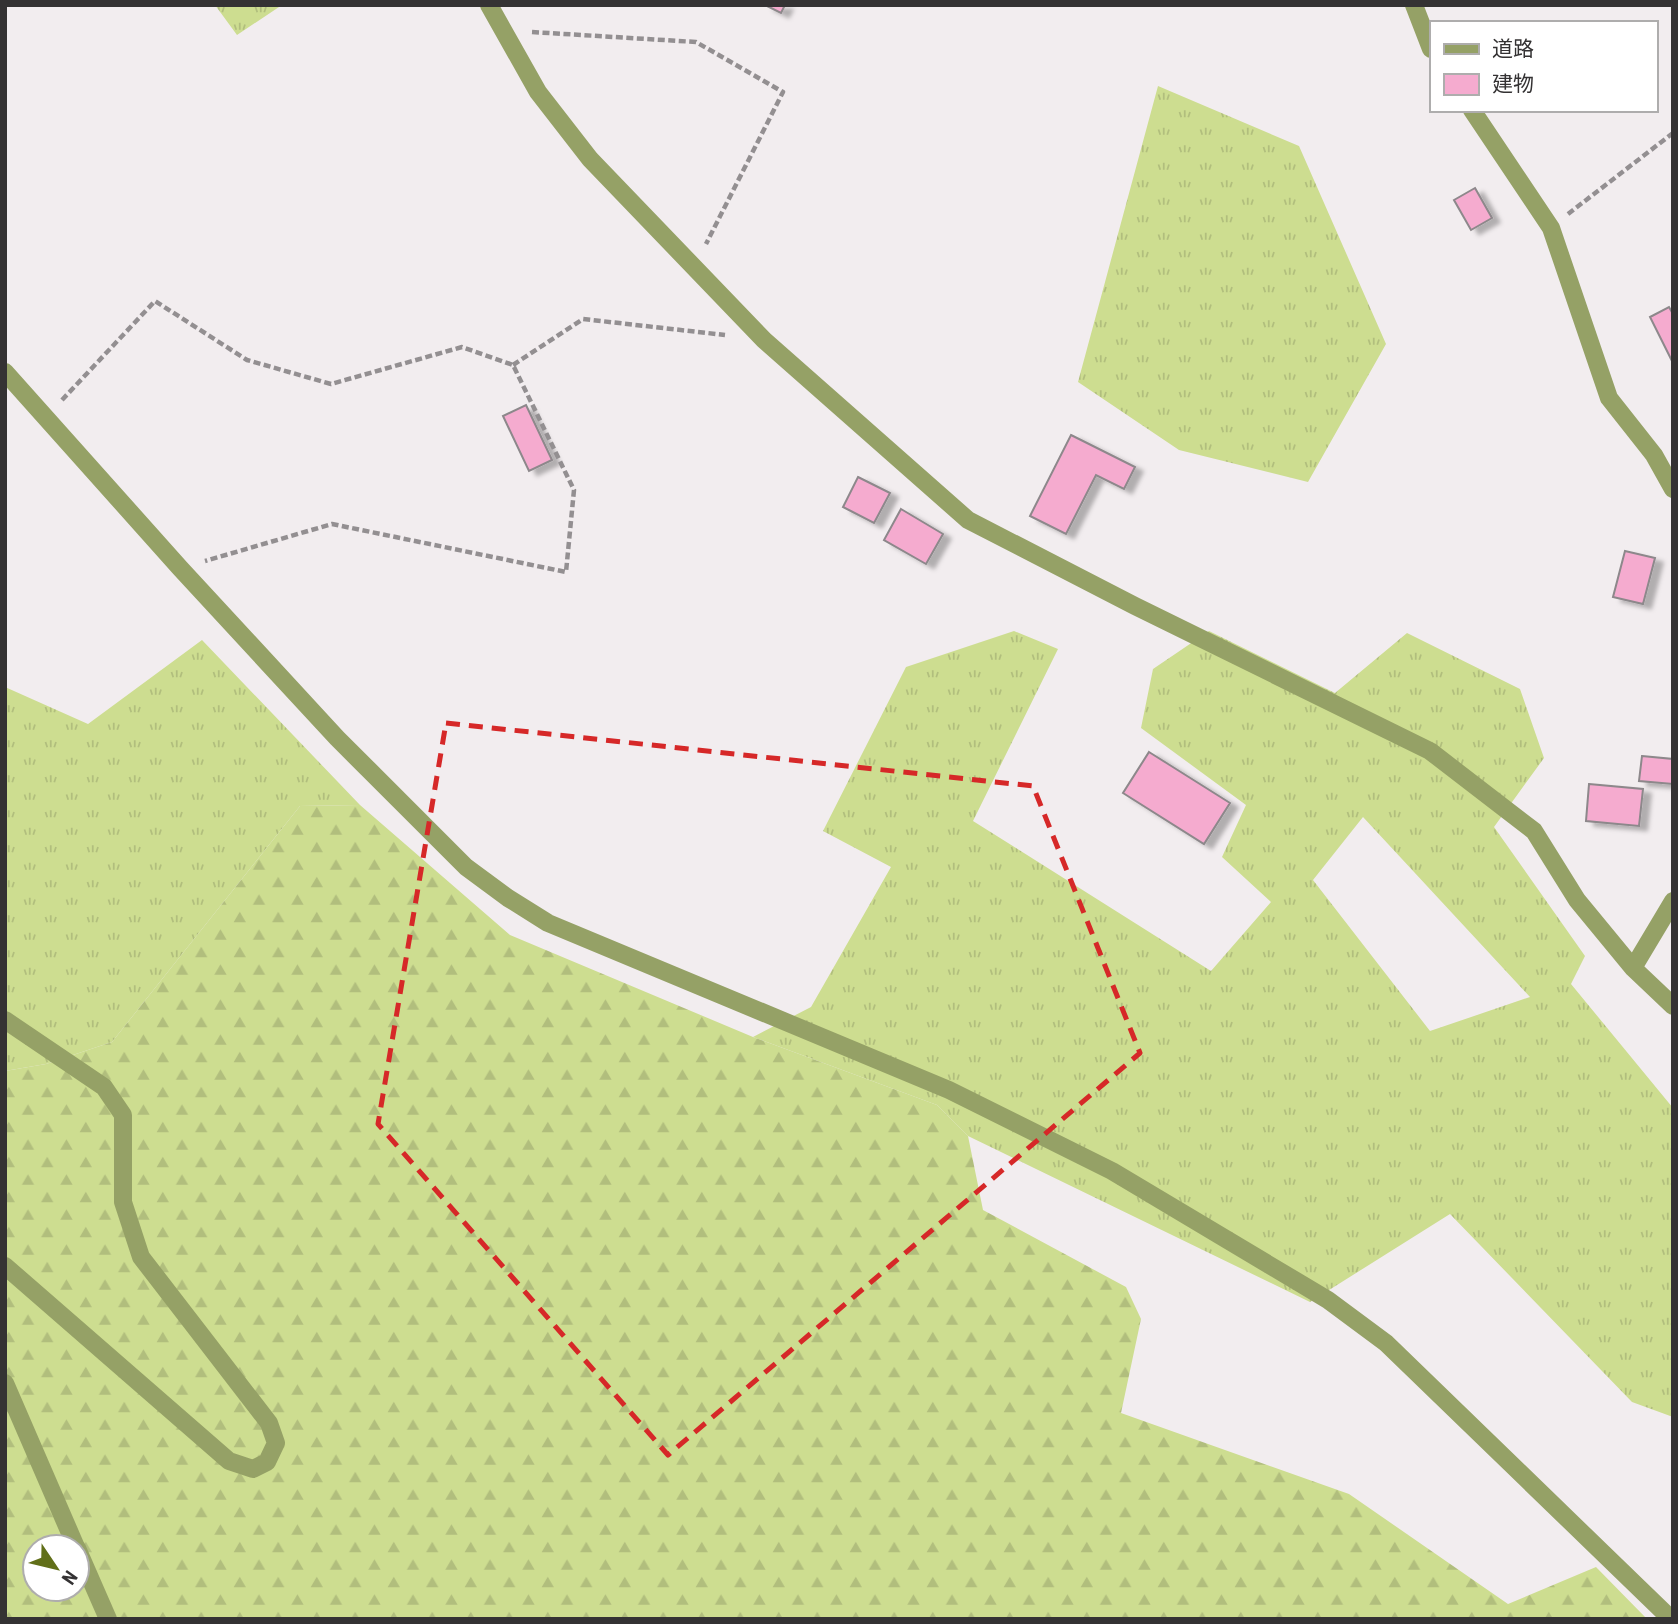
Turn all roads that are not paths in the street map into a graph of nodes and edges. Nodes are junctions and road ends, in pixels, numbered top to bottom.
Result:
1 (489, 5) edge
2 (1414, 5) edge
3 (1430, 46) edge
4 (1473, 112) edge
5 (5, 372) edge
6 (1673, 489) edge
7 (1673, 901) edge
8 (1633, 968) junction
9 (1673, 1006) edge
10 (5, 1020) edge
11 (5, 1266) edge
12 (5, 1382) edge
13 (70, 1533) edge
14 (91, 1581) edge
15 (107, 1619) edge
16 (1671, 1619) edge

1 - 8 street
2 - 3 street
4 - 6 street
5 - 16 street
7 - 8 street
8 - 9 street
10 - 11 street
12 - 13 street
14 - 15 street

